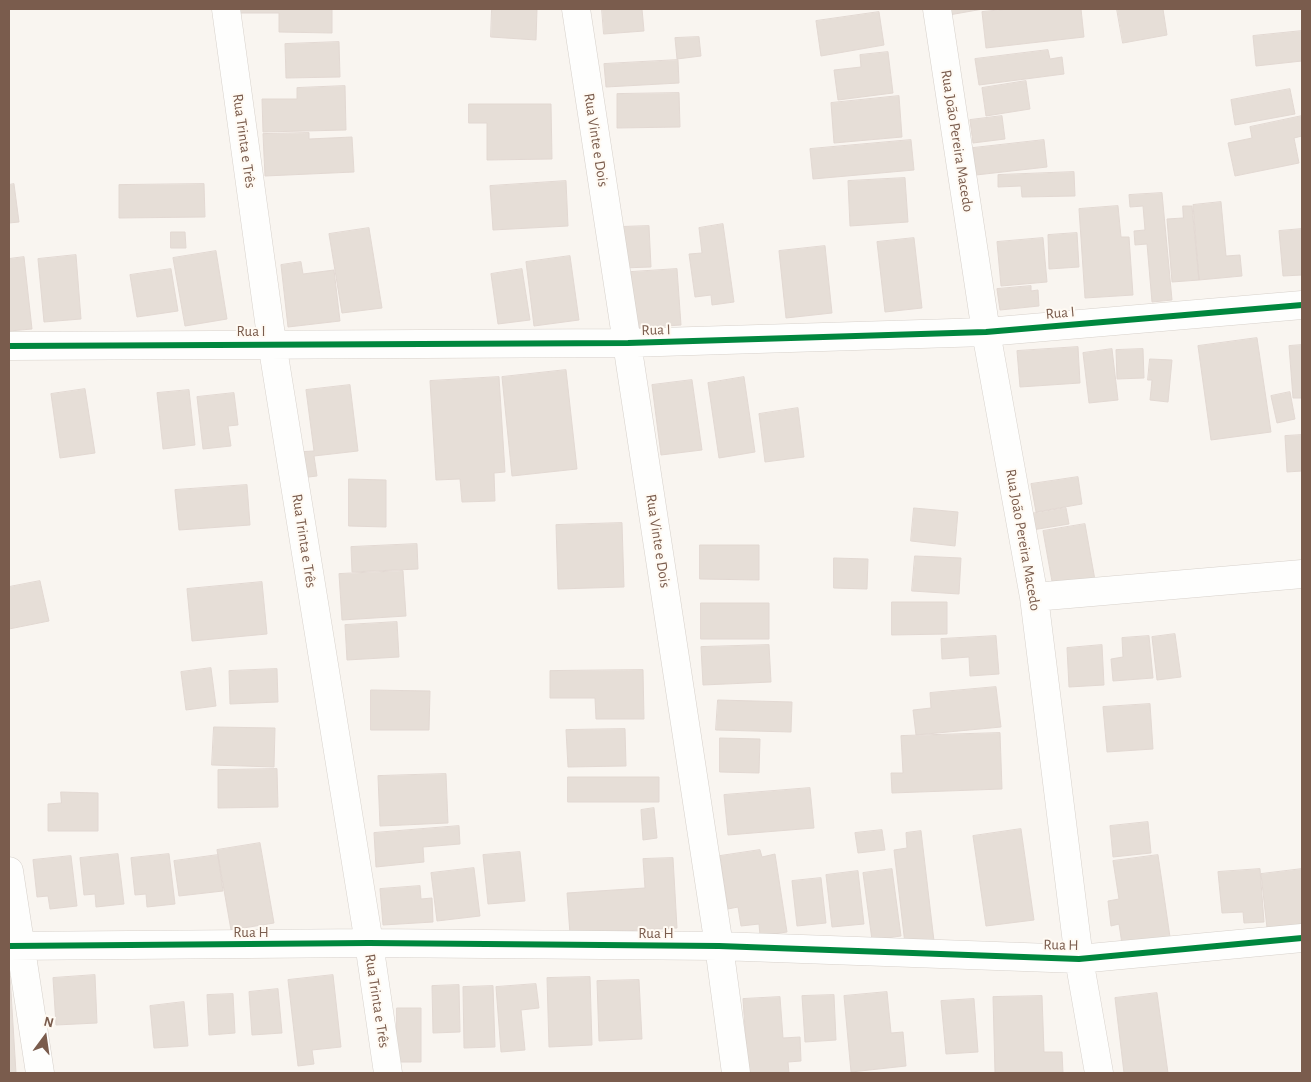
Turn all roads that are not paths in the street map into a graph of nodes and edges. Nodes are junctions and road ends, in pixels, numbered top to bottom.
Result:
1 (226, 9) edge
2 (576, 9) edge
3 (937, 9) edge
4 (1302, 305) edge
5 (986, 332) junction
6 (628, 343) junction
7 (272, 344) junction
8 (9, 346) edge
9 (1302, 574) edge
10 (1034, 597) junction
11 (9, 871) edge
12 (1302, 938) edge
13 (369, 943) junction
14 (14, 946) edge
15 (720, 946) junction
16 (1079, 959) junction
17 (40, 1073) edge
18 (388, 1073) edge
19 (736, 1073) edge
20 (1099, 1073) edge

1 - 7 street, Rua Trinta e Três
2 - 6 street, Rua Vinte e Dois
3 - 5 street, Rua João Pereira Macedo
4 - 5 street, Rua I
5 - 6 street, Rua I
5 - 10 street, Rua João Pereira Macedo
6 - 7 street, Rua I
6 - 15 street, Rua Vinte e Dois
7 - 8 street, Rua I
7 - 13 street, Rua Trinta e Três
9 - 10 street
10 - 16 street, Rua João Pereira Macedo
11 - 14 street
12 - 16 street, Rua H
13 - 14 street, Rua H
13 - 15 street, Rua H
13 - 18 street, Rua Trinta e Três
14 - 17 street
15 - 16 street, Rua H
15 - 19 street, Rua Vinte e Dois
16 - 20 street, Rua João Pereira Macedo

